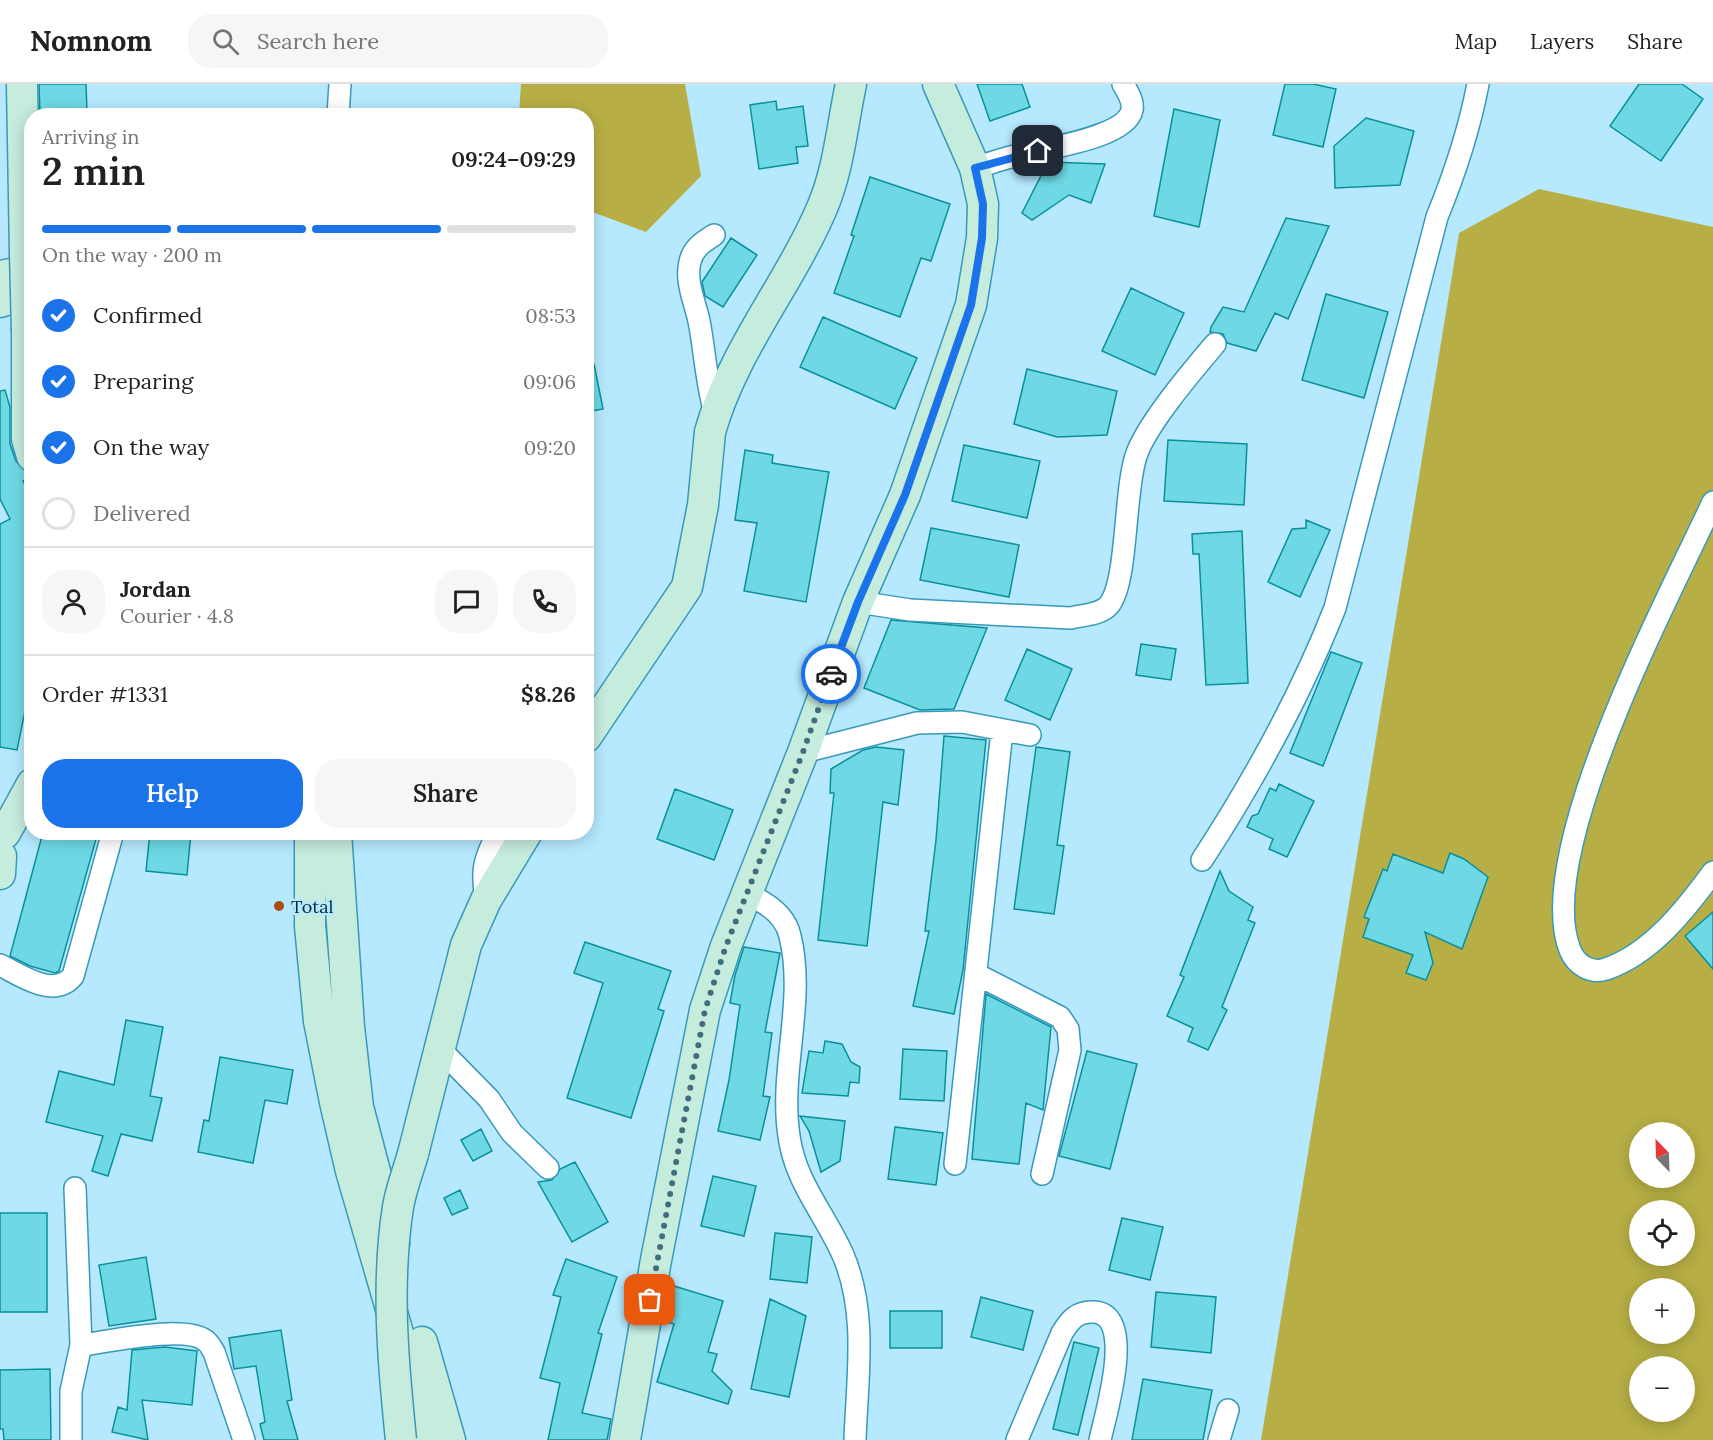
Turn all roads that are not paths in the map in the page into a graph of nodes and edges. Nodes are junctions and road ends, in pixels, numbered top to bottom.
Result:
1 (22, 84) edge
2 (340, 84) edge
3 (851, 84) edge
4 (938, 84) edge
5 (1123, 84) edge
6 (1478, 84) edge
7 (338, 108) edge
8 (24, 140) edge
9 (975, 168) junction
10 (714, 235) dead end
11 (24, 255) edge
12 (0, 276) edge
13 (24, 294) edge
14 (0, 302) edge
15 (1215, 344) dead end
16 (715, 413) junction
17 (1713, 502) edge
18 (858, 602) junction
19 (594, 725) edge
20 (1002, 731) junction
21 (1030, 735) dead end
22 (803, 752) junction
23 (24, 801) edge
24 (110, 840) edge
25 (310, 840) edge
26 (336, 840) edge
27 (494, 840) edge
28 (522, 840) edge
29 (1, 849) edge
30 (1202, 860) dead end
31 (1713, 872) edge
32 (746, 894) junction
33 (486, 900) junction
34 (0, 966) edge
35 (976, 974) junction
36 (438, 1047) junction
37 (955, 1164) dead end
38 (548, 1168) dead end
39 (1042, 1174) dead end
40 (75, 1188) dead end
41 (81, 1345) junction
42 (1228, 1410) dead end
43 (70, 1440) edge
44 (244, 1440) edge
45 (401, 1440) edge
46 (429, 1440) edge
47 (450, 1440) edge
48 (625, 1440) edge
49 (855, 1440) edge
50 (1017, 1440) edge
51 (1100, 1440) edge
52 (1219, 1440) edge

1 - 8 street
2 - 7 street
3 - 16 street
4 - 9 street
5 - 9 street
6 - 30 street
9 - 18 street
10 - 16 street
11 - 12 street
13 - 14 street
15 - 18 street
16 - 19 street
17 - 31 street
18 - 22 street
20 - 21 street
20 - 22 street
20 - 35 street
22 - 32 street
23 - 29 street
24 - 34 street
25 - 46 street
26 - 47 street
27 - 33 street
28 - 33 street
32 - 48 street
32 - 49 street
33 - 36 street
35 - 37 street
35 - 39 street
36 - 38 street
36 - 45 street, bridge
40 - 41 street
41 - 43 street
41 - 44 street
42 - 52 street
50 - 51 street

